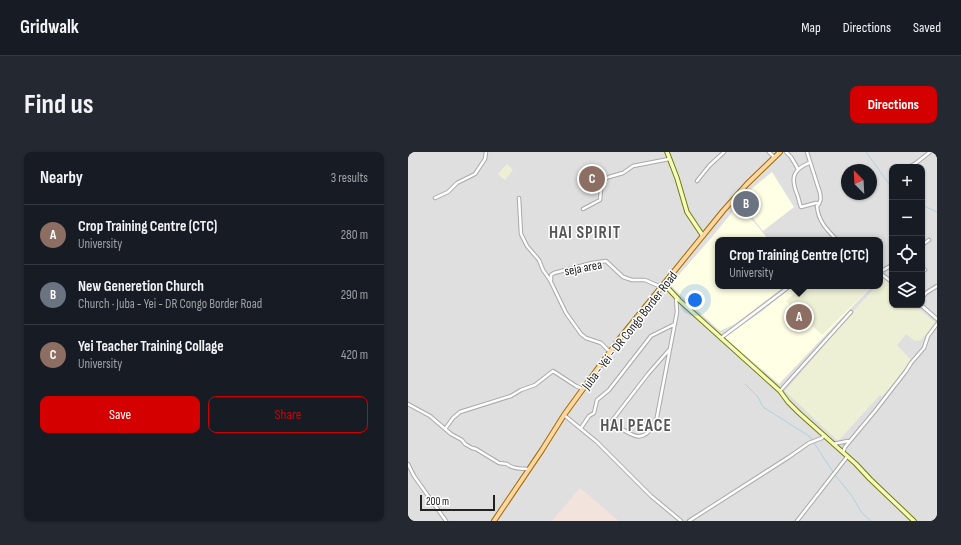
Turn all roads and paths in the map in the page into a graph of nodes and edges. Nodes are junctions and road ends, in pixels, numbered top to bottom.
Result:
1 (486, 152) edge
2 (666, 152) edge
3 (724, 152) edge
4 (770, 152) edge
5 (780, 152) edge
6 (786, 152) edge
7 (806, 152) edge
8 (930, 152) edge
9 (774, 157) junction
10 (670, 159) junction
11 (809, 162) junction
12 (914, 164) edge
13 (798, 169) junction
14 (696, 181) dead end
15 (435, 198) dead end
16 (519, 198) dead end
17 (818, 204) junction
18 (583, 209) dead end
19 (703, 236) junction
20 (834, 237) edge
21 (929, 240) dead end
22 (925, 243) edge
23 (550, 280) junction
24 (663, 285) junction
25 (937, 286) edge
26 (786, 289) edge
27 (925, 294) edge
28 (676, 296) junction
29 (924, 308) edge
30 (851, 312) dead end
31 (937, 319) edge
32 (675, 324) junction
33 (937, 324) edge
34 (721, 338) junction
35 (669, 350) junction
36 (610, 352) junction
37 (583, 389) junction
38 (780, 391) junction
39 (408, 404) edge
40 (564, 415) junction
41 (581, 428) junction
42 (445, 429) junction
43 (824, 435) junction
44 (850, 440) junction
45 (833, 444) junction
46 (843, 452) junction
47 (847, 457) junction
48 (408, 464) edge
49 (530, 469) junction
50 (446, 521) edge
51 (494, 521) edge
52 (681, 521) edge
53 (689, 521) edge
54 (797, 521) edge
55 (914, 521) edge

1 - 15 street
2 - 10 street
3 - 14 street
4 - 9 street
5 - 9 main road, Juba - Yei - DR Congo Border Road
6 - 13 street
7 - 11 street
8 - 12 street
9 - 19 main road, Juba - Yei - DR Congo Border Road
10 - 18 street
10 - 19 street
11 - 13 street
11 - 17 street
13 - 17 street
16 - 23 street
17 - 20 street
19 - 24 main road, Juba - Yei - DR Congo Border Road
21 - 22 street
23 - 24 street, seja area
23 - 36 street
24 - 28 street
24 - 36 main road, Juba - Yei - DR Congo Border Road
25 - 27 street
26 - 34 street
28 - 32 street
28 - 34 street
29 - 31 street
30 - 38 street
32 - 35 street
32 - 41 street
33 - 44 street
34 - 38 street
35 - 35 street
36 - 37 main road, Juba - Yei - DR Congo Border Road
37 - 40 main road, Juba - Yei - DR Congo Border Road
37 - 42 street
38 - 43 street
39 - 42 street
40 - 41 street
40 - 49 main road, Juba - Yei - DR Congo Border Road
41 - 52 street
42 - 49 street
43 - 45 street
43 - 53 street
44 - 45 street
44 - 46 street
45 - 46 street
46 - 47 street
47 - 54 street
47 - 55 street
48 - 50 street
49 - 51 main road, Juba - Yei - DR Congo Border Road

